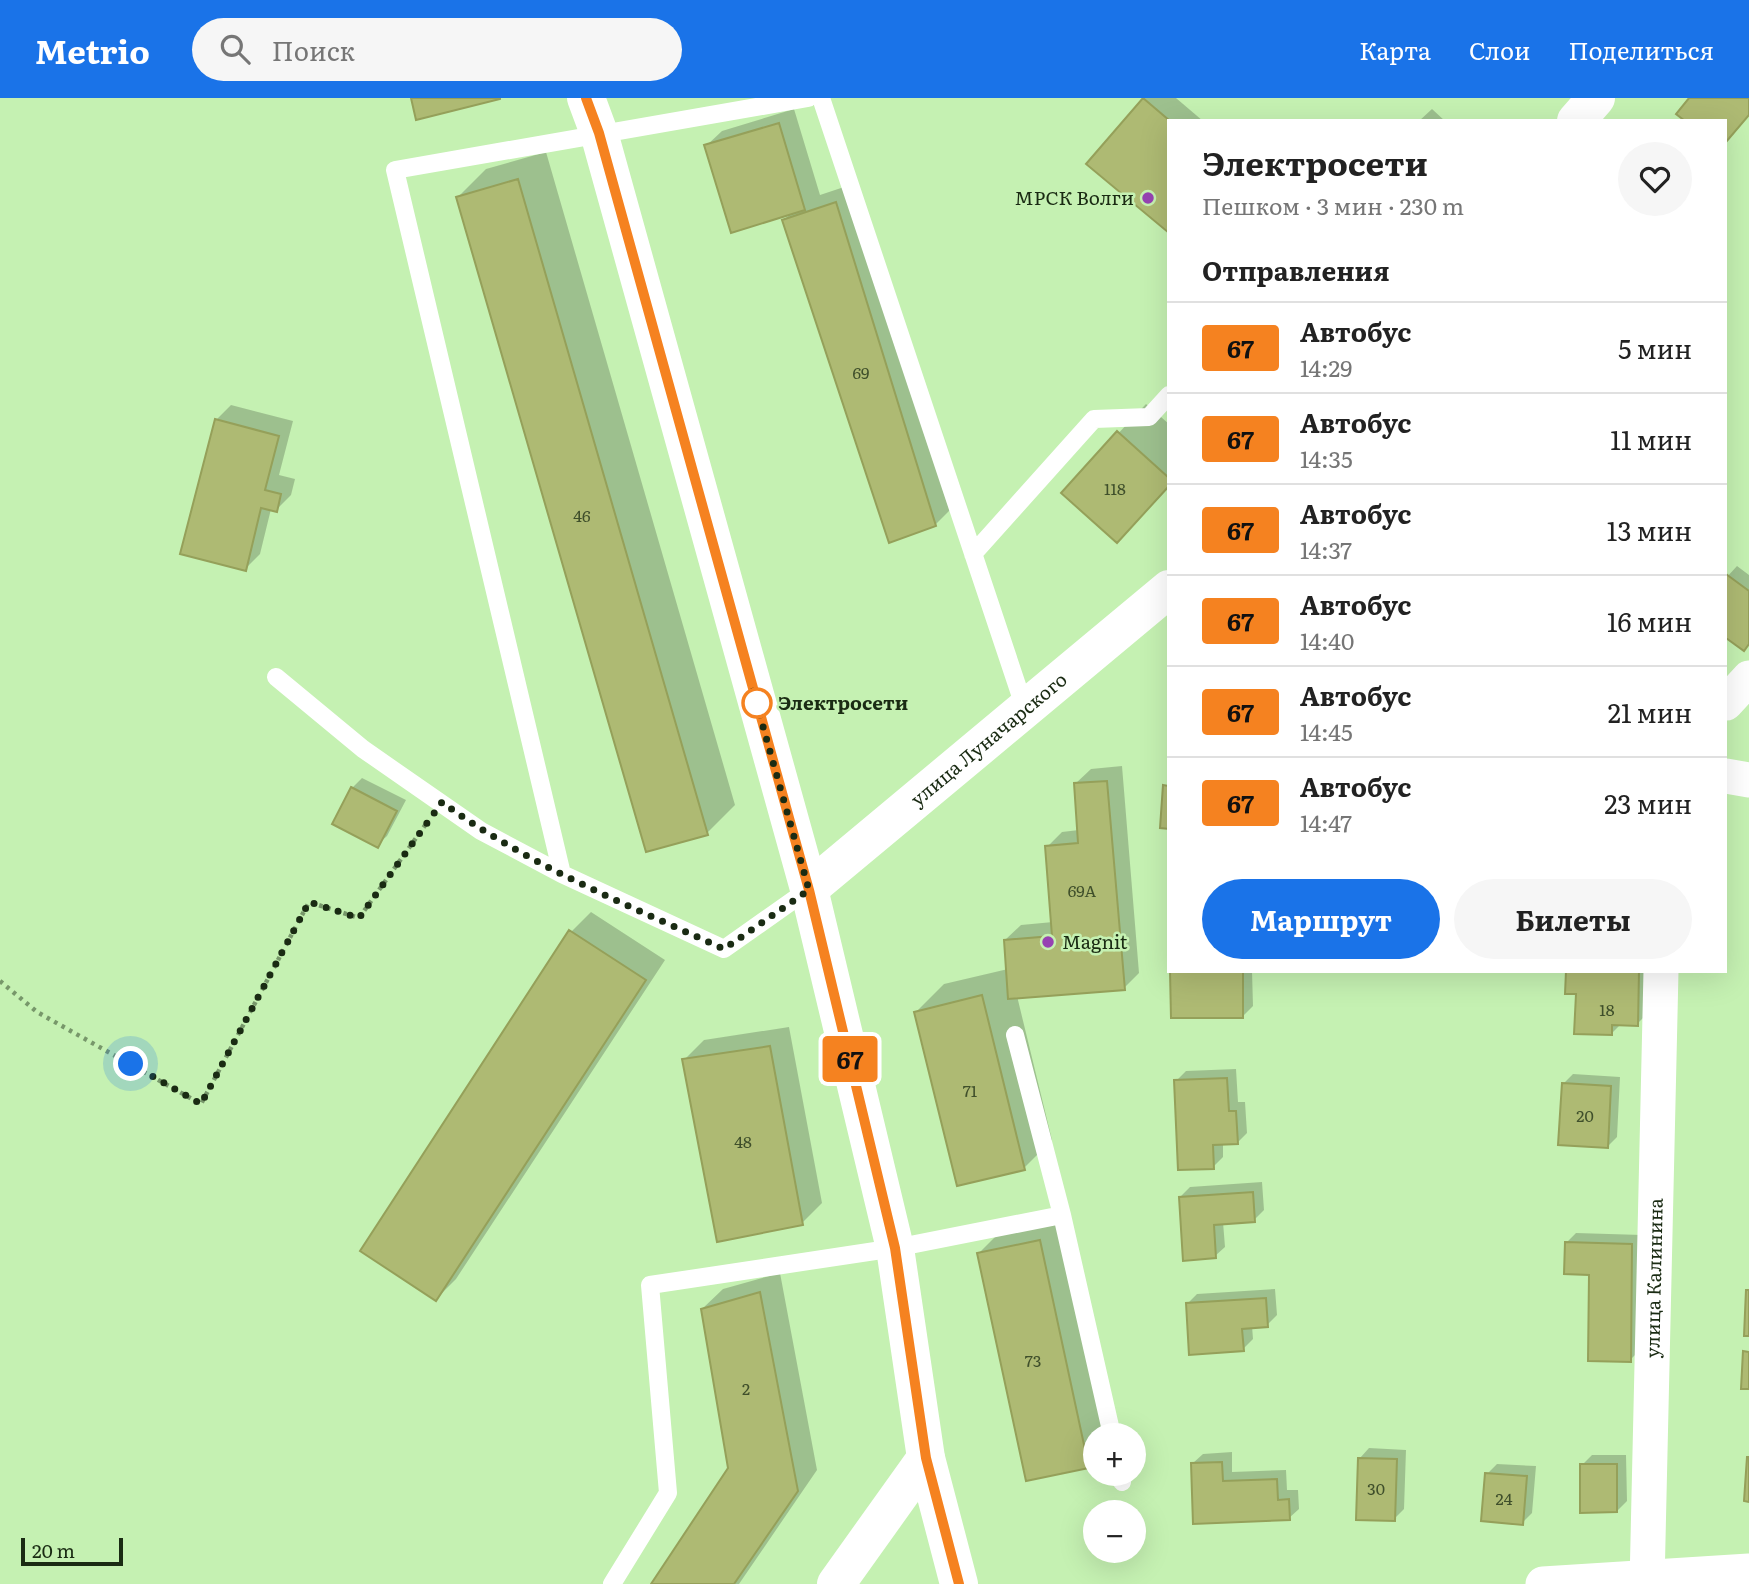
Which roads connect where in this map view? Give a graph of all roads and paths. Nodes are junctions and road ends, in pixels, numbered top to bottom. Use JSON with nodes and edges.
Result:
{"nodes":[{"id":1,"x":586,"y":98,"type":"edge"},
{"id":2,"x":808,"y":98,"type":"edge"},
{"id":3,"x":821,"y":98,"type":"edge"},
{"id":4,"x":1596,"y":98,"type":"edge"},
{"id":5,"x":1578,"y":119,"type":"edge"},
{"id":6,"x":599,"y":133,"type":"junction"},
{"id":7,"x":1167,"y":397,"type":"edge"},
{"id":8,"x":973,"y":554,"type":"junction"},
{"id":9,"x":1167,"y":591,"type":"edge"},
{"id":10,"x":276,"y":677,"type":"dead end"},
{"id":11,"x":1749,"y":678,"type":"edge"},
{"id":12,"x":1727,"y":702,"type":"edge"},
{"id":13,"x":1025,"y":709,"type":"junction"},
{"id":14,"x":1727,"y":776,"type":"edge"},
{"id":15,"x":1749,"y":780,"type":"edge"},
{"id":16,"x":442,"y":802,"type":"junction"},
{"id":17,"x":562,"y":874,"type":"junction"},
{"id":18,"x":809,"y":890,"type":"junction"},
{"id":19,"x":1661,"y":973,"type":"edge"},
{"id":20,"x":0,"y":981,"type":"edge"},
{"id":21,"x":1015,"y":1035,"type":"dead end"},
{"id":22,"x":1062,"y":1214,"type":"junction"},
{"id":23,"x":895,"y":1248,"type":"junction"},
{"id":24,"x":1109,"y":1423,"type":"edge"},
{"id":25,"x":926,"y":1458,"type":"junction"},
{"id":26,"x":1749,"y":1571,"type":"edge"},
{"id":27,"x":1647,"y":1580,"type":"edge"},
{"id":28,"x":612,"y":1584,"type":"edge"},
{"id":29,"x":836,"y":1584,"type":"edge"},
{"id":30,"x":959,"y":1584,"type":"edge"},
{"id":31,"x":1543,"y":1584,"type":"edge"}],
"edges":[{"from":1,"to":6,"type":"street"},
{"from":2,"to":6,"type":"lane"},
{"from":3,"to":8,"type":"lane"},
{"from":4,"to":5,"type":"street"},
{"from":6,"to":17,"type":"lane"},
{"from":6,"to":18,"type":"street"},
{"from":7,"to":8,"type":"lane"},
{"from":8,"to":13,"type":"lane"},
{"from":9,"to":13,"type":"street","name":"улица Луначарского"},
{"from":10,"to":16,"type":"lane"},
{"from":11,"to":12,"type":"street"},
{"from":13,"to":18,"type":"street","name":"улица Луначарского"},
{"from":14,"to":15,"type":"street"},
{"from":16,"to":17,"type":"lane"},
{"from":16,"to":20,"type":"path"},
{"from":17,"to":18,"type":"lane"},
{"from":18,"to":23,"type":"street"},
{"from":19,"to":27,"type":"street","name":"улица Калинина"},
{"from":21,"to":22,"type":"lane"},
{"from":22,"to":23,"type":"lane"},
{"from":22,"to":24,"type":"lane"},
{"from":23,"to":25,"type":"street"},
{"from":23,"to":28,"type":"lane"},
{"from":25,"to":29,"type":"street"},
{"from":25,"to":30,"type":"street"},
{"from":26,"to":27,"type":"street"},
{"from":27,"to":31,"type":"street"}]}
